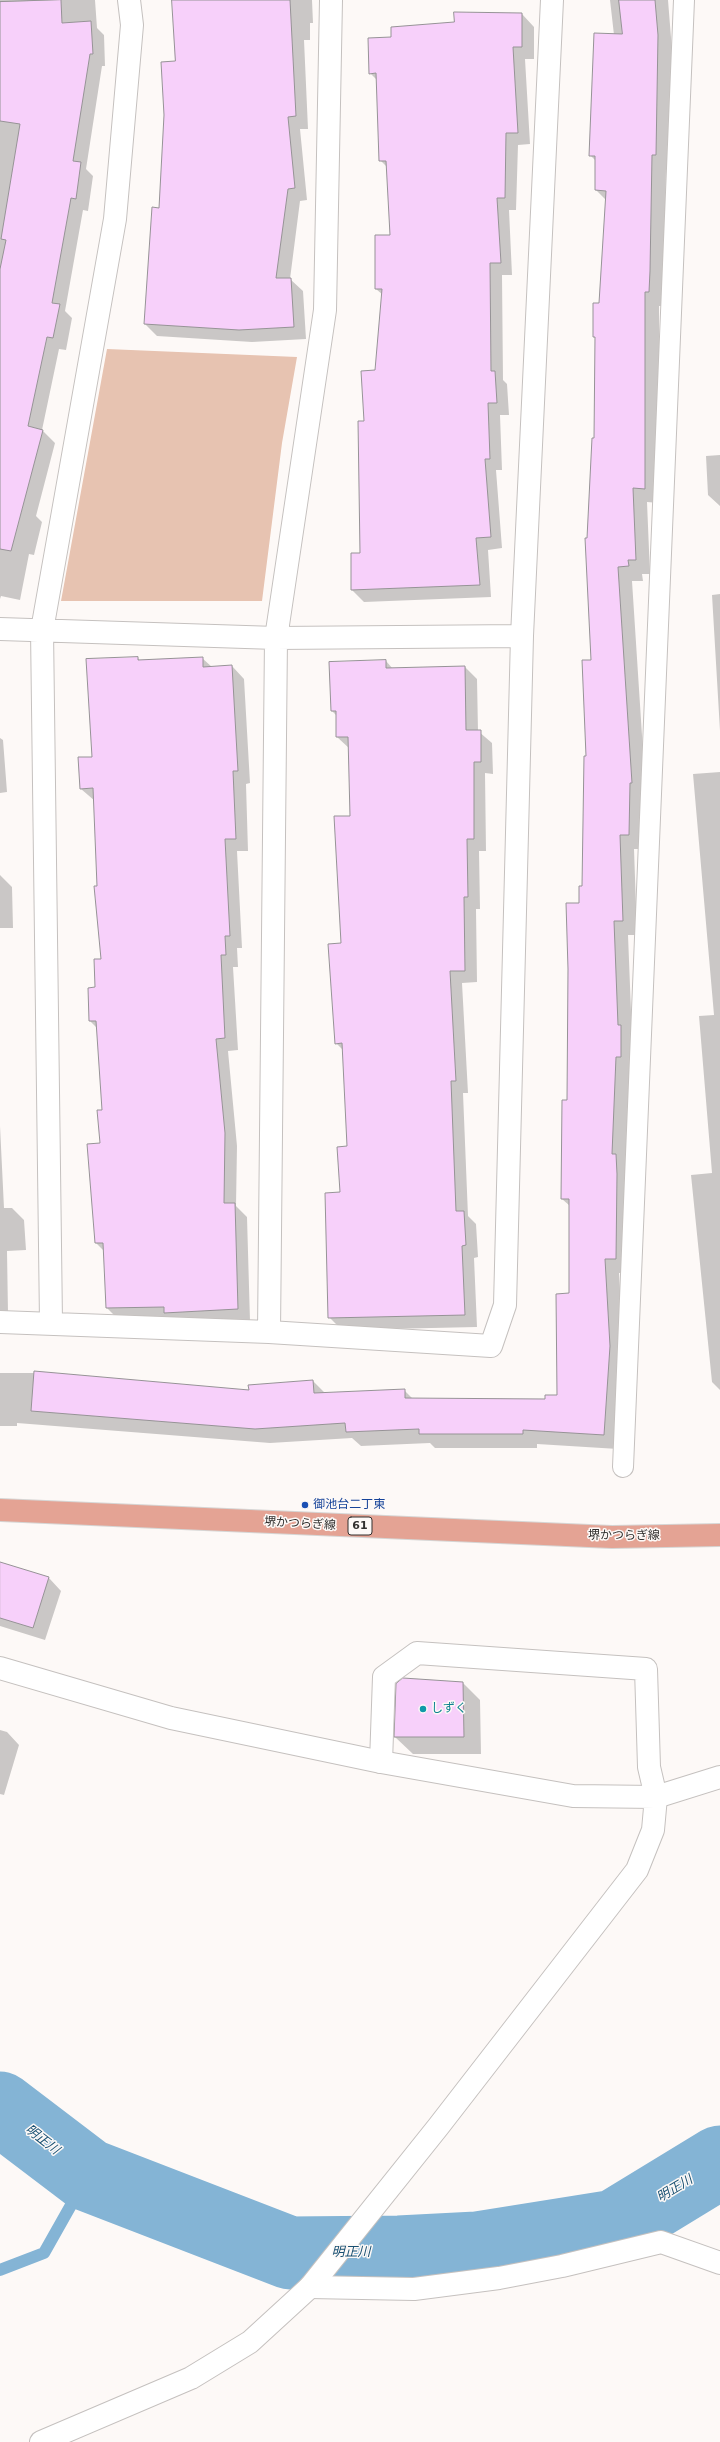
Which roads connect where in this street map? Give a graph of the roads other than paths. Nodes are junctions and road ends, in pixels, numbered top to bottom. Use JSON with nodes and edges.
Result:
{"nodes":[{"id":1,"x":129,"y":0,"type":"edge"},
{"id":2,"x":331,"y":0,"type":"edge"},
{"id":3,"x":552,"y":0,"type":"edge"},
{"id":4,"x":684,"y":0,"type":"edge"},
{"id":5,"x":0,"y":629,"type":"edge"},
{"id":6,"x":42,"y":630,"type":"junction"},
{"id":7,"x":522,"y":636,"type":"junction"},
{"id":8,"x":276,"y":638,"type":"junction"},
{"id":9,"x":0,"y":1322,"type":"edge"},
{"id":10,"x":50,"y":1322,"type":"junction"},
{"id":11,"x":269,"y":1332,"type":"junction"},
{"id":12,"x":623,"y":1468,"type":"dead end"},
{"id":13,"x":0,"y":1510,"type":"edge"},
{"id":14,"x":720,"y":1536,"type":"edge"},
{"id":15,"x":0,"y":1668,"type":"edge"},
{"id":16,"x":380,"y":1762,"type":"junction"},
{"id":17,"x":720,"y":1778,"type":"edge"},
{"id":18,"x":656,"y":1797,"type":"junction"},
{"id":19,"x":720,"y":2263,"type":"edge"},
{"id":20,"x":317,"y":2280,"type":"junction"},
{"id":21,"x":41,"y":2442,"type":"edge"}],
"edges":[{"from":1,"to":6,"type":"street"},
{"from":2,"to":8,"type":"street"},
{"from":3,"to":7,"type":"street"},
{"from":4,"to":12,"type":"lane"},
{"from":5,"to":6,"type":"street"},
{"from":6,"to":8,"type":"street"},
{"from":6,"to":10,"type":"street"},
{"from":7,"to":8,"type":"street"},
{"from":7,"to":11,"type":"street"},
{"from":8,"to":11,"type":"street"},
{"from":9,"to":10,"type":"street"},
{"from":10,"to":11,"type":"street"},
{"from":13,"to":14,"type":"main road","name":"堺かつらぎ線","number":"61"},
{"from":15,"to":16,"type":"street"},
{"from":16,"to":18,"type":"street"},
{"from":16,"to":18,"type":"street"},
{"from":17,"to":18,"type":"street"},
{"from":18,"to":20,"type":"street"},
{"from":19,"to":20,"type":"street"},
{"from":20,"to":21,"type":"street"}]}
